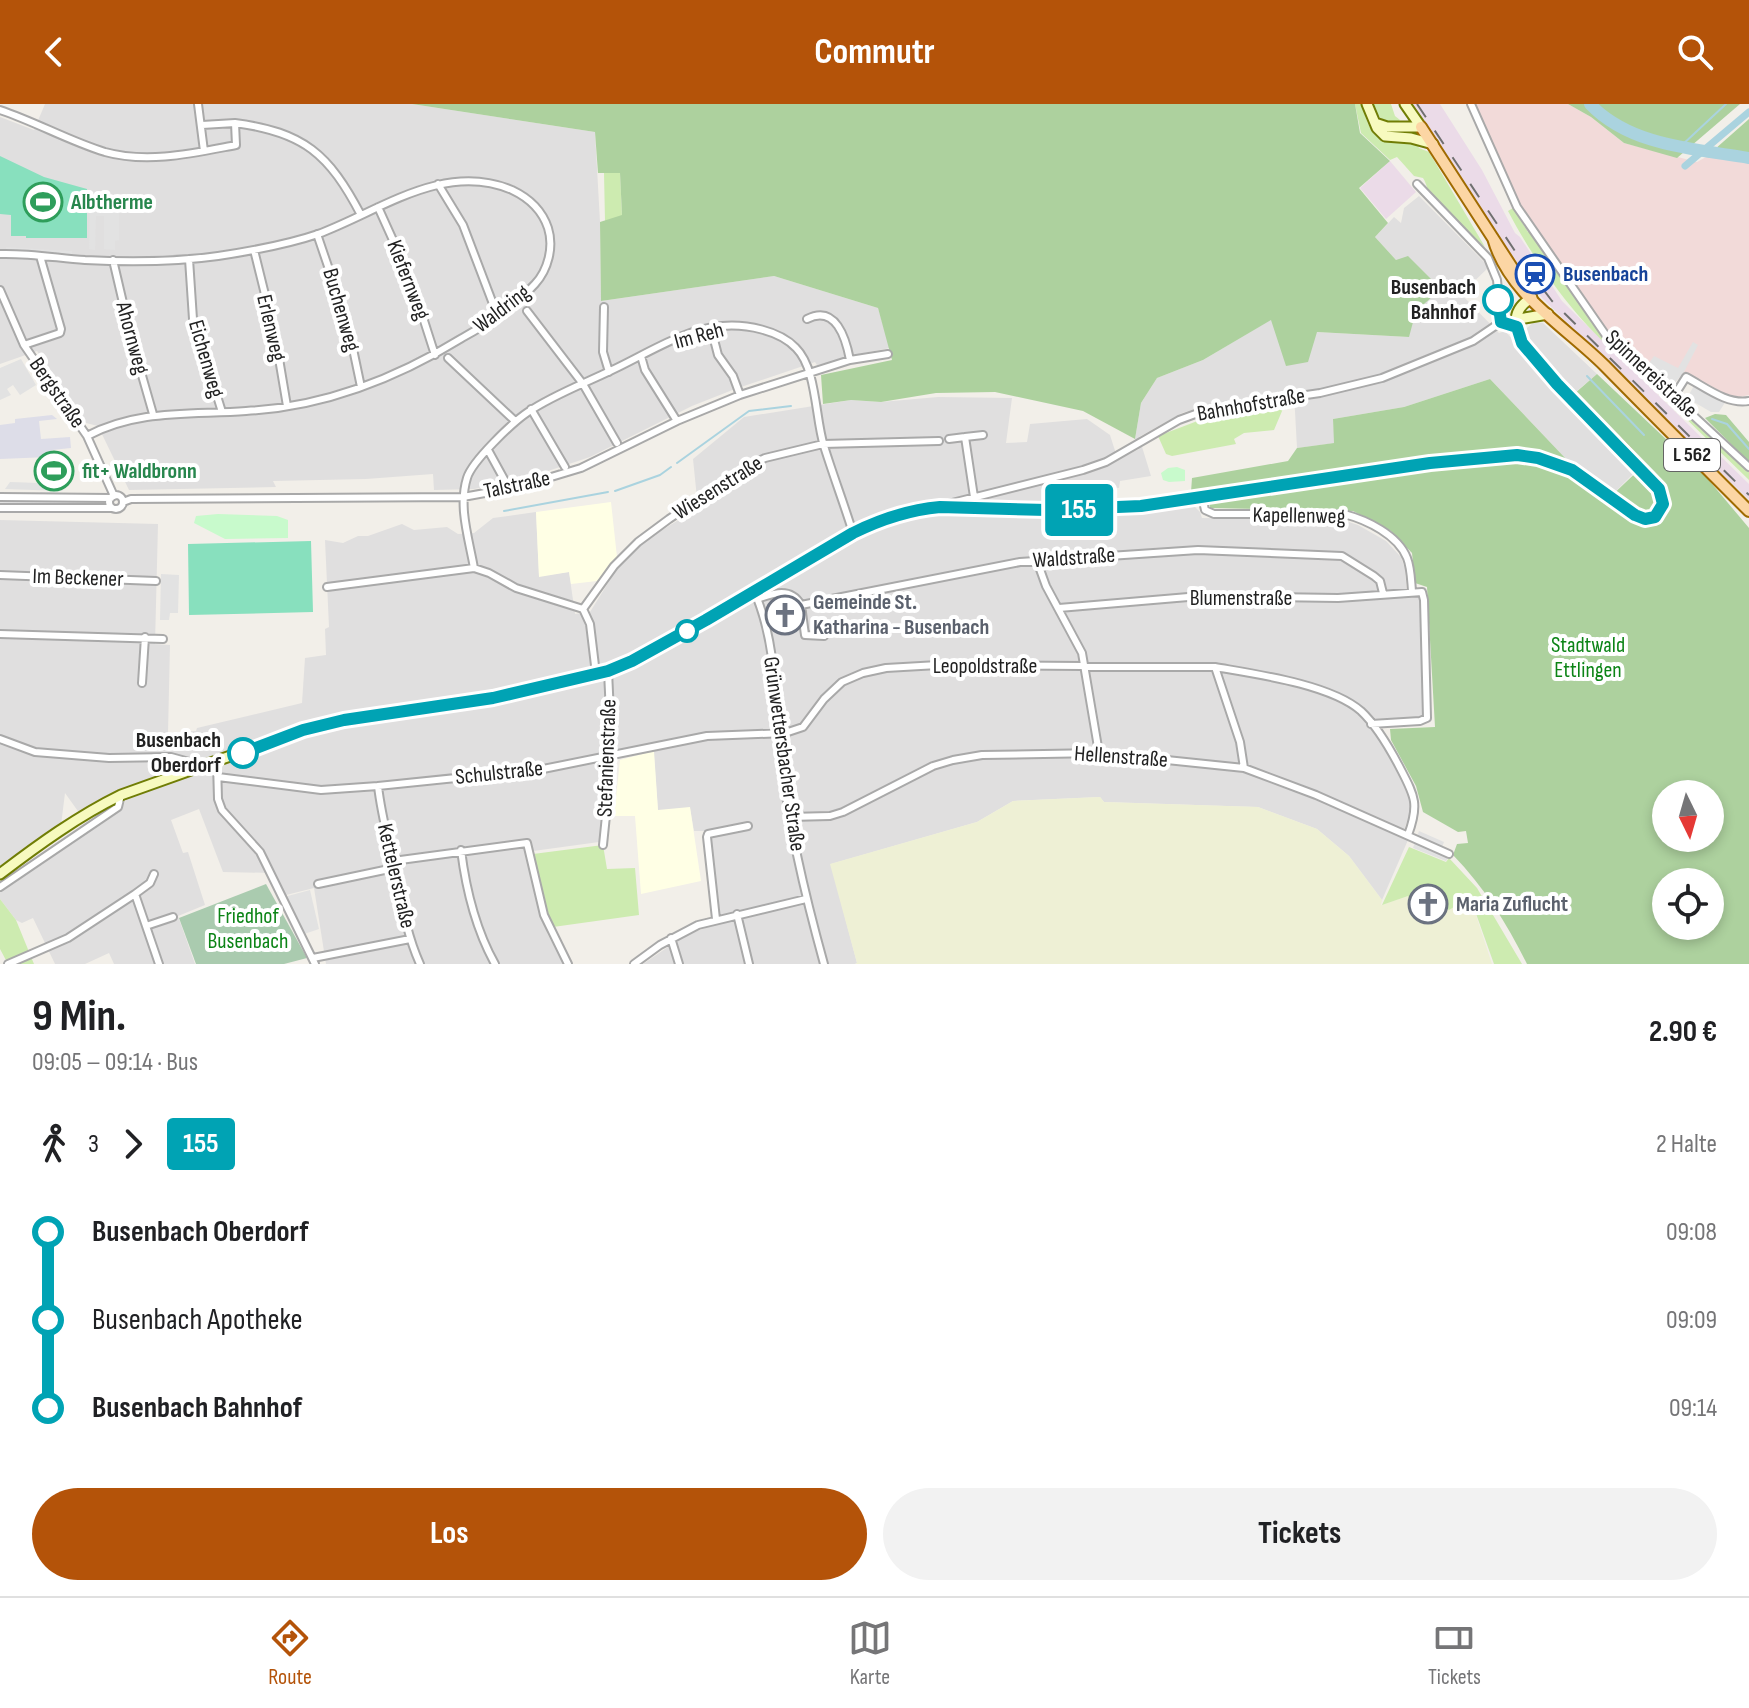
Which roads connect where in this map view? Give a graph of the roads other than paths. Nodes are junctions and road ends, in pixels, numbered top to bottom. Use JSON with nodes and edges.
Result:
{"nodes":[{"id":1,"x":198,"y":104,"type":"edge"},
{"id":2,"x":1367,"y":104,"type":"edge"},
{"id":3,"x":1404,"y":104,"type":"edge"},
{"id":4,"x":1471,"y":104,"type":"edge"},
{"id":5,"x":0,"y":110,"type":"edge"},
{"id":6,"x":235,"y":123,"type":"junction"},
{"id":7,"x":1375,"y":123,"type":"junction"},
{"id":8,"x":202,"y":125,"type":"junction"},
{"id":9,"x":1398,"y":127,"type":"junction"},
{"id":10,"x":1421,"y":127,"type":"junction"},
{"id":11,"x":1411,"y":138,"type":"junction"},
{"id":12,"x":1433,"y":144,"type":"junction"},
{"id":13,"x":204,"y":151,"type":"junction"},
{"id":14,"x":438,"y":184,"type":"junction"},
{"id":15,"x":1417,"y":184,"type":"dead end"},
{"id":16,"x":378,"y":207,"type":"junction"},
{"id":17,"x":361,"y":215,"type":"junction"},
{"id":18,"x":317,"y":234,"type":"junction"},
{"id":19,"x":254,"y":250,"type":"junction"},
{"id":20,"x":0,"y":254,"type":"edge"},
{"id":21,"x":40,"y":256,"type":"junction"},
{"id":22,"x":189,"y":259,"type":"junction"},
{"id":23,"x":113,"y":260,"type":"junction"},
{"id":24,"x":0,"y":290,"type":"edge"},
{"id":25,"x":1532,"y":298,"type":"junction"},
{"id":26,"x":604,"y":307,"type":"dead end"},
{"id":27,"x":527,"y":311,"type":"dead end"},
{"id":28,"x":1548,"y":314,"type":"junction"},
{"id":29,"x":498,"y":317,"type":"junction"},
{"id":30,"x":807,"y":319,"type":"dead end"},
{"id":31,"x":1501,"y":322,"type":"junction"},
{"id":32,"x":1518,"y":323,"type":"junction"},
{"id":33,"x":711,"y":328,"type":"junction"},
{"id":34,"x":24,"y":345,"type":"junction"},
{"id":35,"x":888,"y":354,"type":"dead end"},
{"id":36,"x":435,"y":355,"type":"junction"},
{"id":37,"x":641,"y":356,"type":"junction"},
{"id":38,"x":448,"y":358,"type":"dead end"},
{"id":39,"x":850,"y":360,"type":"junction"},
{"id":40,"x":609,"y":372,"type":"junction"},
{"id":41,"x":809,"y":372,"type":"junction"},
{"id":42,"x":583,"y":384,"type":"junction"},
{"id":43,"x":361,"y":387,"type":"junction"},
{"id":44,"x":740,"y":395,"type":"junction"},
{"id":45,"x":1674,"y":396,"type":"junction"},
{"id":46,"x":1749,"y":401,"type":"edge"},
{"id":47,"x":287,"y":406,"type":"junction"},
{"id":48,"x":531,"y":409,"type":"junction"},
{"id":49,"x":222,"y":412,"type":"junction"},
{"id":50,"x":153,"y":414,"type":"junction"},
{"id":51,"x":515,"y":421,"type":"junction"},
{"id":52,"x":677,"y":421,"type":"junction"},
{"id":53,"x":983,"y":435,"type":"dead end"},
{"id":54,"x":87,"y":436,"type":"junction"},
{"id":55,"x":965,"y":437,"type":"junction"},
{"id":56,"x":949,"y":439,"type":"dead end"},
{"id":57,"x":939,"y":441,"type":"dead end"},
{"id":58,"x":617,"y":443,"type":"dead end"},
{"id":59,"x":823,"y":444,"type":"junction"},
{"id":60,"x":488,"y":450,"type":"junction"},
{"id":61,"x":565,"y":467,"type":"dead end"},
{"id":62,"x":1749,"y":467,"type":"edge"},
{"id":63,"x":505,"y":481,"type":"dead end"},
{"id":64,"x":0,"y":497,"type":"edge"},
{"id":65,"x":112,"y":497,"type":"junction"},
{"id":66,"x":463,"y":497,"type":"junction"},
{"id":67,"x":974,"y":497,"type":"junction"},
{"id":68,"x":1202,"y":497,"type":"junction"},
{"id":69,"x":123,"y":502,"type":"junction"},
{"id":70,"x":940,"y":507,"type":"junction"},
{"id":71,"x":0,"y":508,"type":"edge"},
{"id":72,"x":112,"y":508,"type":"junction"},
{"id":73,"x":1749,"y":511,"type":"edge"},
{"id":74,"x":853,"y":533,"type":"junction"},
{"id":75,"x":1037,"y":561,"type":"junction"},
{"id":76,"x":474,"y":568,"type":"junction"},
{"id":77,"x":0,"y":575,"type":"edge"},
{"id":78,"x":156,"y":581,"type":"dead end"},
{"id":79,"x":327,"y":587,"type":"dead end"},
{"id":80,"x":1412,"y":591,"type":"junction"},
{"id":81,"x":1383,"y":593,"type":"junction"},
{"id":82,"x":755,"y":595,"type":"junction"},
{"id":83,"x":801,"y":605,"type":"junction"},
{"id":84,"x":1059,"y":608,"type":"junction"},
{"id":85,"x":583,"y":609,"type":"junction"},
{"id":86,"x":0,"y":634,"type":"edge"},
{"id":87,"x":824,"y":636,"type":"dead end"},
{"id":88,"x":145,"y":637,"type":"junction"},
{"id":89,"x":163,"y":639,"type":"dead end"},
{"id":90,"x":1084,"y":665,"type":"junction"},
{"id":91,"x":1215,"y":667,"type":"junction"},
{"id":92,"x":608,"y":671,"type":"junction"},
{"id":93,"x":596,"y":674,"type":"junction"},
{"id":94,"x":142,"y":683,"type":"dead end"},
{"id":95,"x":1371,"y":724,"type":"junction"},
{"id":96,"x":779,"y":733,"type":"junction"},
{"id":97,"x":0,"y":739,"type":"edge"},
{"id":98,"x":1099,"y":753,"type":"junction"},
{"id":99,"x":612,"y":757,"type":"junction"},
{"id":100,"x":217,"y":763,"type":"junction"},
{"id":101,"x":204,"y":766,"type":"junction"},
{"id":102,"x":1244,"y":768,"type":"junction"},
{"id":103,"x":218,"y":777,"type":"junction"},
{"id":104,"x":378,"y":786,"type":"junction"},
{"id":105,"x":121,"y":795,"type":"junction"},
{"id":106,"x":789,"y":817,"type":"junction"},
{"id":107,"x":748,"y":826,"type":"dead end"},
{"id":108,"x":1408,"y":835,"type":"junction"},
{"id":109,"x":603,"y":845,"type":"dead end"},
{"id":110,"x":461,"y":850,"type":"junction"},
{"id":111,"x":1449,"y":854,"type":"dead end"},
{"id":112,"x":394,"y":864,"type":"junction"},
{"id":113,"x":0,"y":874,"type":"edge"},
{"id":114,"x":154,"y":874,"type":"dead end"},
{"id":115,"x":318,"y":884,"type":"dead end"},
{"id":116,"x":0,"y":887,"type":"edge"},
{"id":117,"x":135,"y":894,"type":"junction"},
{"id":118,"x":806,"y":899,"type":"junction"},
{"id":119,"x":737,"y":914,"type":"junction"},
{"id":120,"x":173,"y":917,"type":"dead end"},
{"id":121,"x":716,"y":919,"type":"junction"},
{"id":122,"x":146,"y":926,"type":"junction"},
{"id":123,"x":671,"y":938,"type":"junction"},
{"id":124,"x":410,"y":939,"type":"junction"},
{"id":125,"x":314,"y":961,"type":"edge"},
{"id":126,"x":8,"y":964,"type":"edge"},
{"id":127,"x":159,"y":964,"type":"edge"},
{"id":128,"x":420,"y":964,"type":"edge"},
{"id":129,"x":495,"y":964,"type":"edge"},
{"id":130,"x":568,"y":964,"type":"edge"},
{"id":131,"x":634,"y":964,"type":"edge"},
{"id":132,"x":679,"y":964,"type":"edge"},
{"id":133,"x":749,"y":964,"type":"edge"},
{"id":134,"x":824,"y":964,"type":"edge"}],
"edges":[{"from":1,"to":8,"type":"street"},
{"from":2,"to":7,"type":"main road"},
{"from":3,"to":9,"type":"main road"},
{"from":3,"to":10,"type":"main road"},
{"from":4,"to":45,"type":"street","name":"Spinnereistraße"},
{"from":5,"to":13,"type":"street"},
{"from":6,"to":8,"type":"street"},
{"from":6,"to":13,"type":"street"},
{"from":6,"to":17,"type":"street"},
{"from":7,"to":9,"type":"main road"},
{"from":7,"to":11,"type":"main road"},
{"from":8,"to":13,"type":"street"},
{"from":9,"to":10,"type":"main road"},
{"from":10,"to":11,"type":"main road"},
{"from":10,"to":12,"type":"main road","number":"L 562"},
{"from":11,"to":12,"type":"main road"},
{"from":12,"to":25,"type":"main road","number":"L 562"},
{"from":14,"to":16,"type":"street","name":"Waldring"},
{"from":14,"to":29,"type":"street"},
{"from":14,"to":29,"type":"street","name":"Waldring"},
{"from":15,"to":31,"type":"street"},
{"from":16,"to":17,"type":"street","name":"Waldring"},
{"from":16,"to":36,"type":"street","name":"Kiefernweg"},
{"from":17,"to":18,"type":"street","name":"Waldring"},
{"from":18,"to":19,"type":"street","name":"Waldring"},
{"from":18,"to":43,"type":"street","name":"Buchenweg"},
{"from":19,"to":22,"type":"street","name":"Waldring"},
{"from":19,"to":47,"type":"street","name":"Erlenweg"},
{"from":20,"to":21,"type":"street","name":"Waldring"},
{"from":21,"to":23,"type":"street","name":"Waldring"},
{"from":21,"to":34,"type":"street"},
{"from":22,"to":23,"type":"street","name":"Waldring"},
{"from":22,"to":49,"type":"street","name":"Eichenweg"},
{"from":23,"to":50,"type":"street","name":"Ahornweg"},
{"from":24,"to":34,"type":"street","name":"Bergstraße"},
{"from":25,"to":28,"type":"main road","number":"L 562"},
{"from":25,"to":32,"type":"main road"},
{"from":26,"to":40,"type":"street"},
{"from":27,"to":42,"type":"street"},
{"from":28,"to":32,"type":"main road"},
{"from":28,"to":73,"type":"main road","number":"L 562"},
{"from":29,"to":36,"type":"street","name":"Waldring"},
{"from":30,"to":39,"type":"street"},
{"from":31,"to":32,"type":"street"},
{"from":31,"to":67,"type":"street","name":"Bahnhofstraße"},
{"from":32,"to":68,"type":"main road"},
{"from":33,"to":37,"type":"street","name":"Im Reh"},
{"from":33,"to":41,"type":"street","name":"Im Reh"},
{"from":33,"to":44,"type":"street"},
{"from":34,"to":54,"type":"street","name":"Bergstraße"},
{"from":35,"to":39,"type":"street","name":"Talstraße"},
{"from":36,"to":43,"type":"street","name":"Waldring"},
{"from":37,"to":40,"type":"street","name":"Im Reh"},
{"from":37,"to":52,"type":"street"},
{"from":38,"to":51,"type":"street"},
{"from":39,"to":41,"type":"street","name":"Talstraße"},
{"from":40,"to":42,"type":"street","name":"Im Reh"},
{"from":41,"to":44,"type":"street","name":"Talstraße"},
{"from":41,"to":59,"type":"street","name":"Im Reh"},
{"from":42,"to":48,"type":"street","name":"Im Reh"},
{"from":42,"to":58,"type":"street"},
{"from":43,"to":47,"type":"street","name":"Waldring"},
{"from":44,"to":52,"type":"street","name":"Talstraße"},
{"from":45,"to":46,"type":"street"},
{"from":45,"to":62,"type":"street","name":"Spinnereistraße"},
{"from":47,"to":49,"type":"street","name":"Waldring"},
{"from":48,"to":51,"type":"street","name":"Im Reh"},
{"from":48,"to":61,"type":"street"},
{"from":49,"to":50,"type":"street","name":"Waldring"},
{"from":50,"to":54,"type":"street","name":"Waldring"},
{"from":51,"to":60,"type":"street","name":"Im Reh"},
{"from":52,"to":66,"type":"street","name":"Talstraße"},
{"from":53,"to":55,"type":"street"},
{"from":54,"to":65,"type":"street","name":"Bergstraße"},
{"from":55,"to":56,"type":"street"},
{"from":55,"to":67,"type":"street"},
{"from":57,"to":59,"type":"street","name":"Wiesenstraße"},
{"from":59,"to":74,"type":"street","name":"Im Reh"},
{"from":59,"to":85,"type":"street","name":"Wiesenstraße"},
{"from":60,"to":63,"type":"street"},
{"from":60,"to":66,"type":"street","name":"Im Reh"},
{"from":64,"to":65,"type":"street"},
{"from":65,"to":69,"type":"street"},
{"from":65,"to":72,"type":"street"},
{"from":66,"to":69,"type":"street","name":"Talstraße"},
{"from":66,"to":76,"type":"street"},
{"from":67,"to":70,"type":"street","name":"Bahnhofstraße"},
{"from":68,"to":70,"type":"main road"},
{"from":68,"to":80,"type":"street","name":"Kapellenweg"},
{"from":69,"to":72,"type":"street","name":"Talstraße"},
{"from":70,"to":74,"type":"main road"},
{"from":71,"to":72,"type":"street","name":"Talstraße"},
{"from":74,"to":82,"type":"main road"},
{"from":75,"to":81,"type":"street","name":"Waldstraße"},
{"from":75,"to":83,"type":"street","name":"Waldstraße"},
{"from":75,"to":84,"type":"street"},
{"from":76,"to":79,"type":"street"},
{"from":76,"to":85,"type":"street"},
{"from":77,"to":78,"type":"street","name":"Im Beckener"},
{"from":80,"to":81,"type":"street","name":"Blumenstraße"},
{"from":80,"to":95,"type":"street","name":"Blumenstraße"},
{"from":81,"to":84,"type":"street","name":"Blumenstraße"},
{"from":82,"to":83,"type":"street","name":"Waldstraße"},
{"from":82,"to":92,"type":"main road"},
{"from":82,"to":96,"type":"street","name":"Grünwettersbacher Straße"},
{"from":83,"to":87,"type":"street"},
{"from":84,"to":90,"type":"street"},
{"from":85,"to":93,"type":"street"},
{"from":86,"to":88,"type":"street"},
{"from":88,"to":89,"type":"street"},
{"from":88,"to":94,"type":"street"},
{"from":90,"to":91,"type":"street","name":"Leopoldstraße"},
{"from":90,"to":96,"type":"street","name":"Leopoldstraße"},
{"from":90,"to":98,"type":"street"},
{"from":91,"to":95,"type":"street","name":"Leopoldstraße"},
{"from":91,"to":102,"type":"street"},
{"from":92,"to":93,"type":"main road"},
{"from":92,"to":99,"type":"street","name":"Stefanienstraße"},
{"from":93,"to":100,"type":"main road"},
{"from":95,"to":108,"type":"street","name":"Leopoldstraße"},
{"from":96,"to":99,"type":"street","name":"Schulstraße"},
{"from":96,"to":106,"type":"street","name":"Grünwettersbacher Straße"},
{"from":97,"to":101,"type":"street"},
{"from":98,"to":102,"type":"street","name":"Hellenstraße"},
{"from":98,"to":106,"type":"street","name":"Hellenstraße"},
{"from":99,"to":104,"type":"street","name":"Schulstraße"},
{"from":99,"to":109,"type":"street","name":"Stefanienstraße"},
{"from":100,"to":101,"type":"main road"},
{"from":100,"to":103,"type":"street"},
{"from":101,"to":105,"type":"main road"},
{"from":102,"to":108,"type":"street","name":"Hellenstraße"},
{"from":103,"to":104,"type":"street","name":"Schulstraße"},
{"from":103,"to":125,"type":"street"},
{"from":104,"to":112,"type":"street","name":"Kettelerstraße"},
{"from":105,"to":113,"type":"main road"},
{"from":105,"to":116,"type":"street"},
{"from":106,"to":118,"type":"street","name":"Grünwettersbacher Straße"},
{"from":107,"to":121,"type":"street"},
{"from":108,"to":111,"type":"street","name":"Hellenstraße"},
{"from":110,"to":112,"type":"street"},
{"from":110,"to":129,"type":"street"},
{"from":110,"to":130,"type":"street"},
{"from":112,"to":115,"type":"street"},
{"from":112,"to":124,"type":"street","name":"Kettelerstraße"},
{"from":114,"to":117,"type":"street"},
{"from":117,"to":122,"type":"street"},
{"from":117,"to":126,"type":"street"},
{"from":118,"to":119,"type":"street"},
{"from":118,"to":134,"type":"street","name":"Grünwettersbacher Straße"},
{"from":119,"to":121,"type":"street"},
{"from":119,"to":133,"type":"street"},
{"from":120,"to":122,"type":"street"},
{"from":121,"to":123,"type":"street"},
{"from":122,"to":127,"type":"street"},
{"from":123,"to":131,"type":"street"},
{"from":123,"to":132,"type":"street"},
{"from":124,"to":125,"type":"street"},
{"from":124,"to":128,"type":"street","name":"Kettelerstraße"}]}
